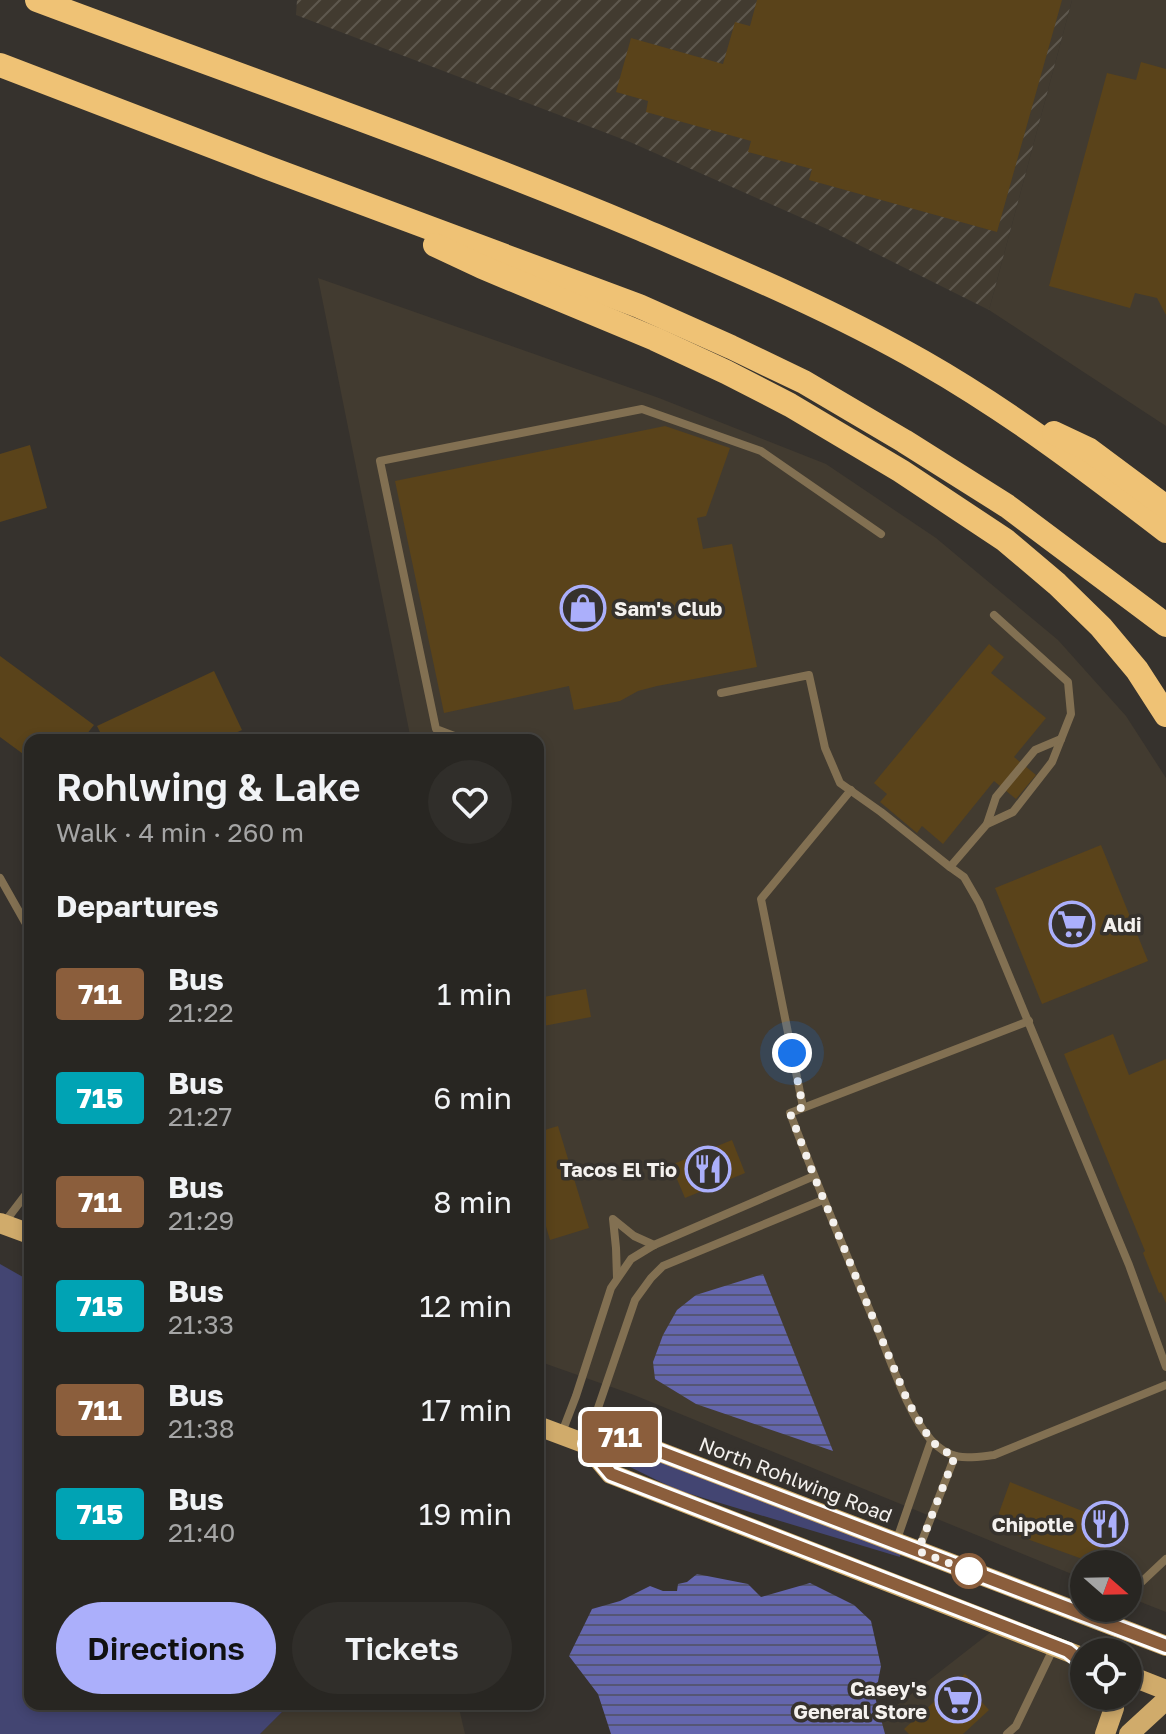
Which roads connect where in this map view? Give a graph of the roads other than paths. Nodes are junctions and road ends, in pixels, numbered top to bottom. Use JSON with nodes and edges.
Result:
{"nodes":[{"id":1,"x":37,"y":0,"type":"edge"},
{"id":2,"x":0,"y":65,"type":"edge"},
{"id":3,"x":266,"y":167,"type":"junction"},
{"id":4,"x":963,"y":386,"type":"junction"},
{"id":5,"x":1166,"y":507,"type":"edge"},
{"id":6,"x":1166,"y":531,"type":"edge"},
{"id":7,"x":881,"y":534,"type":"dead end"},
{"id":8,"x":994,"y":615,"type":"dead end"},
{"id":9,"x":1166,"y":625,"type":"edge"},
{"id":10,"x":721,"y":693,"type":"dead end"},
{"id":11,"x":1166,"y":715,"type":"edge"},
{"id":12,"x":449,"y":734,"type":"edge"},
{"id":13,"x":1061,"y":739,"type":"junction"},
{"id":14,"x":851,"y":790,"type":"junction"},
{"id":15,"x":987,"y":824,"type":"junction"},
{"id":16,"x":950,"y":867,"type":"junction"},
{"id":17,"x":0,"y":878,"type":"edge"},
{"id":18,"x":24,"y":920,"type":"edge"},
{"id":19,"x":1029,"y":1021,"type":"junction"},
{"id":20,"x":803,"y":1107,"type":"junction"},
{"id":21,"x":814,"y":1176,"type":"junction"},
{"id":22,"x":24,"y":1196,"type":"edge"},
{"id":23,"x":823,"y":1200,"type":"junction"},
{"id":24,"x":2,"y":1224,"type":"edge"},
{"id":25,"x":24,"y":1232,"type":"edge"},
{"id":26,"x":654,"y":1245,"type":"junction"},
{"id":27,"x":617,"y":1277,"type":"junction"},
{"id":28,"x":1166,"y":1367,"type":"edge"},
{"id":29,"x":1166,"y":1385,"type":"edge"},
{"id":30,"x":544,"y":1428,"type":"edge"},
{"id":31,"x":561,"y":1435,"type":"junction"},
{"id":32,"x":931,"y":1441,"type":"junction"},
{"id":33,"x":586,"y":1444,"type":"junction"},
{"id":34,"x":955,"y":1456,"type":"junction"},
{"id":35,"x":895,"y":1543,"type":"junction"},
{"id":36,"x":918,"y":1551,"type":"junction"},
{"id":37,"x":1166,"y":1559,"type":"edge"},
{"id":38,"x":1142,"y":1582,"type":"edge"},
{"id":39,"x":1070,"y":1601,"type":"edge"},
{"id":40,"x":1126,"y":1622,"type":"edge"},
{"id":41,"x":1166,"y":1646,"type":"edge"},
{"id":42,"x":1070,"y":1654,"type":"edge"},
{"id":43,"x":1070,"y":1659,"type":"edge"},
{"id":44,"x":1142,"y":1681,"type":"edge"},
{"id":45,"x":1166,"y":1690,"type":"edge"},
{"id":46,"x":1166,"y":1700,"type":"edge"},
{"id":47,"x":1113,"y":1710,"type":"edge"},
{"id":48,"x":1007,"y":1734,"type":"edge"},
{"id":49,"x":1105,"y":1734,"type":"edge"},
{"id":50,"x":1129,"y":1734,"type":"edge"}],
"edges":[{"from":1,"to":4,"type":"highway"},
{"from":2,"to":3,"type":"highway"},
{"from":3,"to":9,"type":"highway"},
{"from":3,"to":11,"type":"highway"},
{"from":4,"to":5,"type":"highway"},
{"from":4,"to":6,"type":"highway"},
{"from":7,"to":12,"type":"lane"},
{"from":8,"to":13,"type":"lane"},
{"from":10,"to":14,"type":"lane"},
{"from":13,"to":15,"type":"lane"},
{"from":13,"to":15,"type":"lane"},
{"from":14,"to":16,"type":"lane"},
{"from":14,"to":20,"type":"lane"},
{"from":15,"to":16,"type":"lane"},
{"from":16,"to":19,"type":"lane"},
{"from":17,"to":18,"type":"lane"},
{"from":19,"to":20,"type":"lane"},
{"from":19,"to":28,"type":"lane"},
{"from":20,"to":21,"type":"lane"},
{"from":21,"to":23,"type":"lane"},
{"from":21,"to":26,"type":"lane"},
{"from":22,"to":24,"type":"lane"},
{"from":23,"to":32,"type":"lane"},
{"from":23,"to":33,"type":"lane"},
{"from":24,"to":25,"type":"main road"},
{"from":26,"to":27,"type":"lane"},
{"from":26,"to":27,"type":"lane"},
{"from":27,"to":31,"type":"lane"},
{"from":29,"to":34,"type":"lane"},
{"from":30,"to":31,"type":"main road","name":"North Rohlwing Road"},
{"from":31,"to":33,"type":"main road","name":"North Rohlwing Road"},
{"from":32,"to":34,"type":"lane"},
{"from":32,"to":35,"type":"lane"},
{"from":33,"to":35,"type":"main road","name":"North Rohlwing Road"},
{"from":33,"to":42,"type":"main road","name":"North Rohlwing Road"},
{"from":34,"to":36,"type":"lane"},
{"from":35,"to":36,"type":"main road","name":"North Rohlwing Road"},
{"from":36,"to":39,"type":"main road","name":"North Rohlwing Road"},
{"from":37,"to":38,"type":"lane"},
{"from":40,"to":41,"type":"main road","name":"North Rohlwing Road"},
{"from":43,"to":48,"type":"lane"},
{"from":44,"to":45,"type":"main road"},
{"from":46,"to":50,"type":"main road"},
{"from":47,"to":49,"type":"main road"}]}
